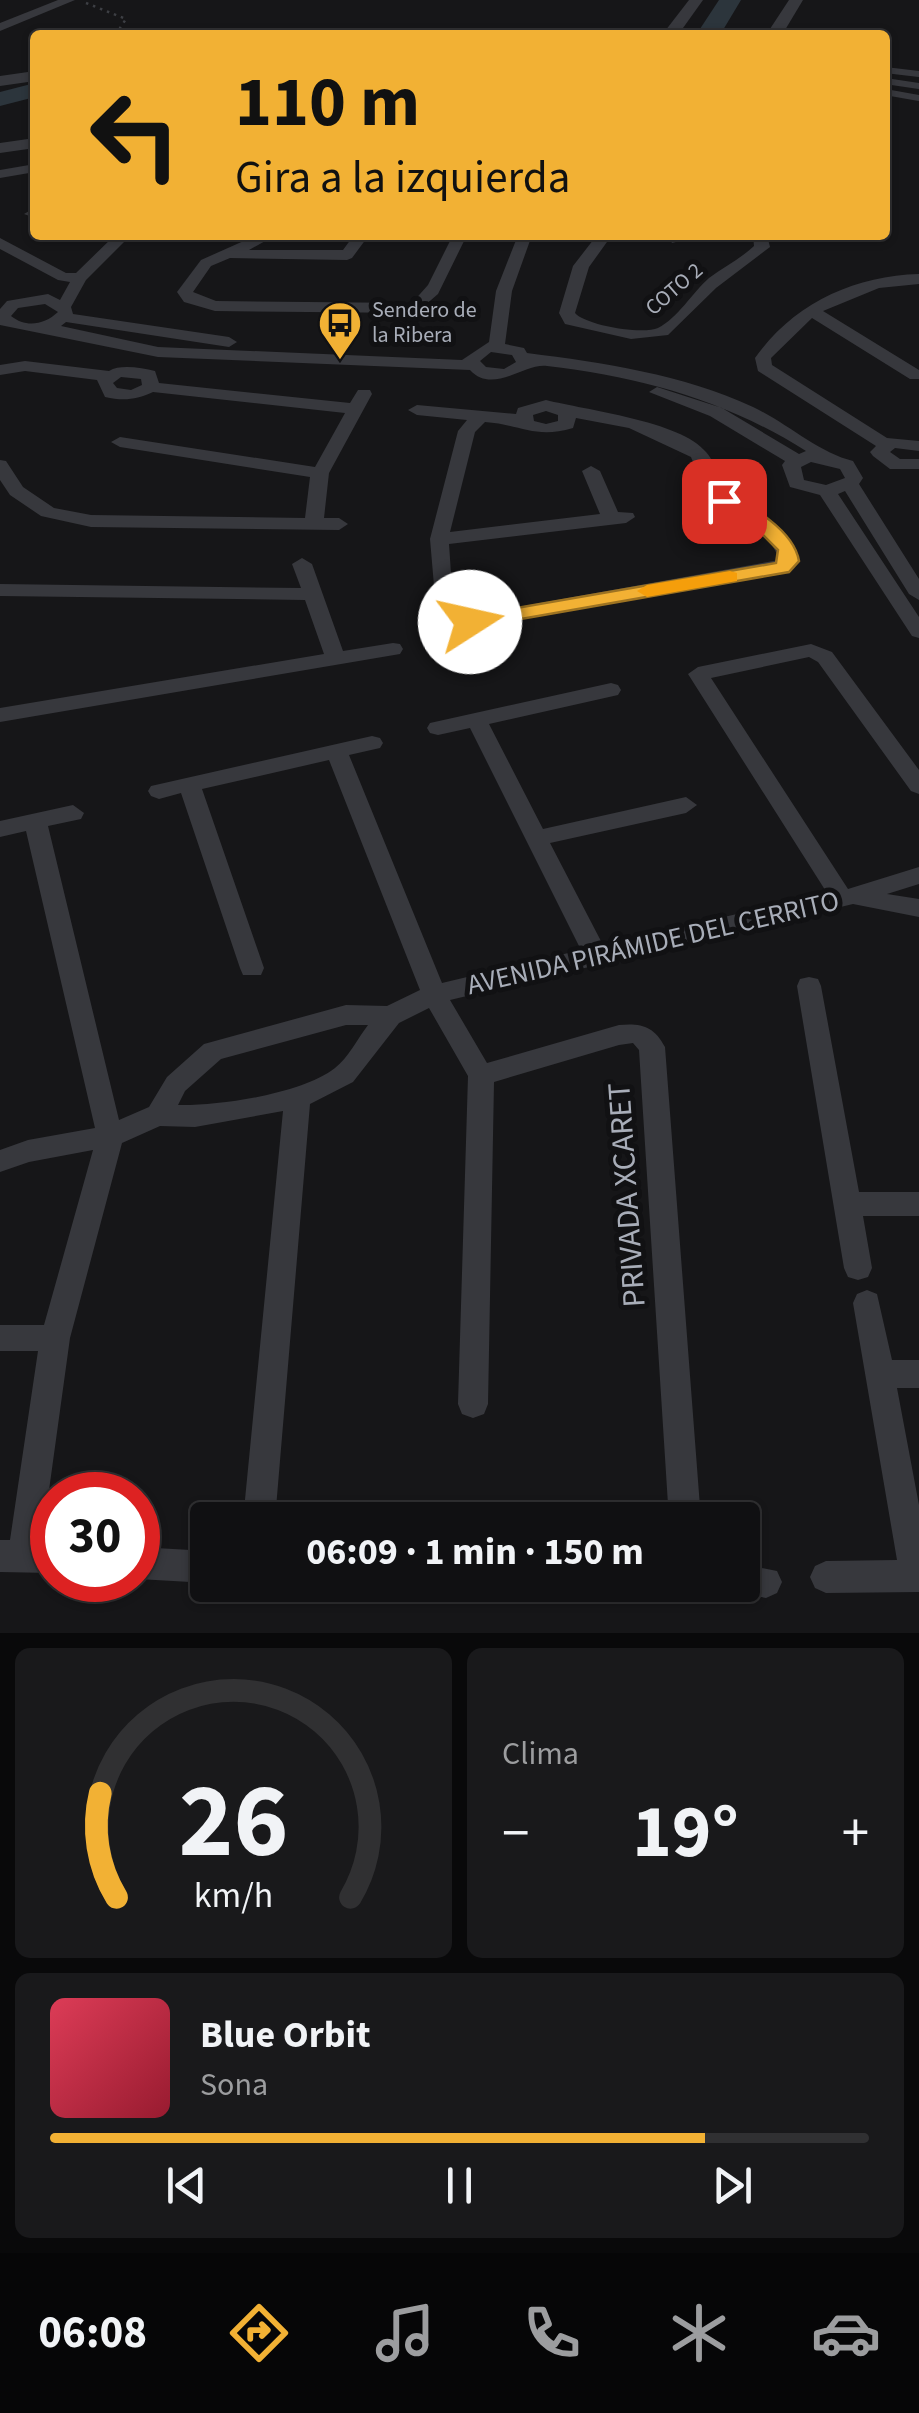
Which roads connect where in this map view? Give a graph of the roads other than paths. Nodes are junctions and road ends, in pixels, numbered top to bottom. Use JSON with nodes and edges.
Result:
{"nodes":[{"id":1,"x":69,"y":0,"type":"edge"},
{"id":2,"x":696,"y":0,"type":"edge"},
{"id":3,"x":796,"y":0,"type":"edge"},
{"id":4,"x":0,"y":27,"type":"edge"},
{"id":5,"x":674,"y":30,"type":"edge"},
{"id":6,"x":777,"y":30,"type":"edge"},
{"id":7,"x":890,"y":71,"type":"edge"},
{"id":8,"x":919,"y":74,"type":"edge"},
{"id":9,"x":30,"y":77,"type":"edge"},
{"id":10,"x":0,"y":82,"type":"edge"},
{"id":11,"x":890,"y":82,"type":"edge"},
{"id":12,"x":919,"y":86,"type":"edge"},
{"id":13,"x":890,"y":93,"type":"edge"},
{"id":14,"x":919,"y":98,"type":"edge"},
{"id":15,"x":30,"y":144,"type":"edge"},
{"id":16,"x":0,"y":148,"type":"edge"},
{"id":17,"x":30,"y":169,"type":"edge"},
{"id":18,"x":0,"y":174,"type":"edge"},
{"id":19,"x":118,"y":240,"type":"edge"},
{"id":20,"x":257,"y":240,"type":"edge"},
{"id":21,"x":358,"y":240,"type":"edge"},
{"id":22,"x":457,"y":240,"type":"edge"},
{"id":23,"x":524,"y":240,"type":"edge"},
{"id":24,"x":601,"y":240,"type":"edge"},
{"id":25,"x":761,"y":240,"type":"edge"},
{"id":26,"x":0,"y":242,"type":"edge"},
{"id":27,"x":224,"y":254,"type":"junction"},
{"id":28,"x":71,"y":278,"type":"junction"},
{"id":29,"x":919,"y":279,"type":"edge"},
{"id":30,"x":0,"y":292,"type":"edge"},
{"id":31,"x":23,"y":300,"type":"junction"},
{"id":32,"x":59,"y":307,"type":"junction"},
{"id":33,"x":3,"y":308,"type":"edge"},
{"id":34,"x":813,"y":312,"type":"junction"},
{"id":35,"x":14,"y":326,"type":"junction"},
{"id":36,"x":46,"y":327,"type":"junction"},
{"id":37,"x":0,"y":338,"type":"edge"},
{"id":38,"x":128,"y":347,"type":"junction"},
{"id":39,"x":496,"y":347,"type":"junction"},
{"id":40,"x":158,"y":352,"type":"junction"},
{"id":41,"x":472,"y":360,"type":"junction"},
{"id":42,"x":0,"y":370,"type":"edge"},
{"id":43,"x":114,"y":374,"type":"junction"},
{"id":44,"x":562,"y":374,"type":"junction"},
{"id":45,"x":916,"y":375,"type":"dead end"},
{"id":46,"x":150,"y":381,"type":"junction"},
{"id":47,"x":529,"y":385,"type":"junction"},
{"id":48,"x":562,"y":409,"type":"junction"},
{"id":49,"x":417,"y":410,"type":"dead end"},
{"id":50,"x":481,"y":415,"type":"junction"},
{"id":51,"x":120,"y":442,"type":"dead end"},
{"id":52,"x":919,"y":446,"type":"edge"},
{"id":53,"x":882,"y":448,"type":"junction"},
{"id":54,"x":825,"y":456,"type":"junction"},
{"id":55,"x":796,"y":460,"type":"junction"},
{"id":56,"x":0,"y":464,"type":"edge"},
{"id":57,"x":907,"y":465,"type":"edge"},
{"id":58,"x":591,"y":471,"type":"dead end"},
{"id":59,"x":320,"y":474,"type":"junction"},
{"id":60,"x":850,"y":476,"type":"junction"},
{"id":61,"x":919,"y":482,"type":"edge"},
{"id":62,"x":826,"y":491,"type":"junction"},
{"id":63,"x":314,"y":523,"type":"junction"},
{"id":64,"x":339,"y":524,"type":"dead end"},
{"id":65,"x":440,"y":539,"type":"junction"},
{"id":66,"x":302,"y":564,"type":"dead end"},
{"id":67,"x":0,"y":590,"type":"edge"},
{"id":68,"x":312,"y":594,"type":"junction"},
{"id":69,"x":919,"y":594,"type":"edge"},
{"id":70,"x":919,"y":632,"type":"edge"},
{"id":71,"x":393,"y":649,"type":"dead end"},
{"id":72,"x":336,"y":660,"type":"junction"},
{"id":73,"x":612,"y":690,"type":"dead end"},
{"id":74,"x":0,"y":715,"type":"edge"},
{"id":75,"x":477,"y":722,"type":"junction"},
{"id":76,"x":438,"y":728,"type":"dead end"},
{"id":77,"x":372,"y":743,"type":"dead end"},
{"id":78,"x":337,"y":752,"type":"junction"},
{"id":79,"x":190,"y":786,"type":"junction"},
{"id":80,"x":919,"y":786,"type":"edge"},
{"id":81,"x":159,"y":791,"type":"dead end"},
{"id":82,"x":686,"y":805,"type":"dead end"},
{"id":83,"x":73,"y":812,"type":"dead end"},
{"id":84,"x":35,"y":820,"type":"junction"},
{"id":85,"x":0,"y":828,"type":"edge"},
{"id":86,"x":536,"y":838,"type":"junction"},
{"id":87,"x":919,"y":875,"type":"edge"},
{"id":88,"x":848,"y":897,"type":"junction"},
{"id":89,"x":919,"y":908,"type":"edge"},
{"id":90,"x":595,"y":954,"type":"junction"},
{"id":91,"x":252,"y":968,"type":"dead end"},
{"id":92,"x":809,"y":986,"type":"dead end"},
{"id":93,"x":434,"y":994,"type":"junction"},
{"id":94,"x":390,"y":1016,"type":"junction"},
{"id":95,"x":480,"y":1076,"type":"junction"},
{"id":96,"x":297,"y":1098,"type":"junction"},
{"id":97,"x":158,"y":1115,"type":"junction"},
{"id":98,"x":110,"y":1136,"type":"junction"},
{"id":99,"x":0,"y":1162,"type":"edge"},
{"id":100,"x":849,"y":1204,"type":"junction"},
{"id":101,"x":919,"y":1204,"type":"edge"},
{"id":102,"x":858,"y":1268,"type":"dead end"},
{"id":103,"x":867,"y":1303,"type":"dead end"},
{"id":104,"x":0,"y":1338,"type":"edge"},
{"id":105,"x":56,"y":1338,"type":"junction"},
{"id":106,"x":881,"y":1374,"type":"junction"},
{"id":107,"x":919,"y":1374,"type":"edge"},
{"id":108,"x":473,"y":1404,"type":"dead end"},
{"id":109,"x":262,"y":1502,"type":"edge"},
{"id":110,"x":684,"y":1502,"type":"edge"},
{"id":111,"x":26,"y":1556,"type":"edge"},
{"id":112,"x":160,"y":1564,"type":"edge"},
{"id":113,"x":190,"y":1566,"type":"edge"},
{"id":114,"x":918,"y":1576,"type":"edge"},
{"id":115,"x":826,"y":1577,"type":"dead end"}],
"edges":[{"from":1,"to":4,"type":"street"},
{"from":2,"to":5,"type":"street"},
{"from":3,"to":6,"type":"street"},
{"from":7,"to":8,"type":"lane"},
{"from":9,"to":10,"type":"street"},
{"from":11,"to":12,"type":"lane"},
{"from":13,"to":14,"type":"lane"},
{"from":15,"to":16,"type":"street"},
{"from":17,"to":18,"type":"street"},
{"from":19,"to":28,"type":"street"},
{"from":20,"to":27,"type":"street"},
{"from":21,"to":27,"type":"street"},
{"from":22,"to":27,"type":"street"},
{"from":23,"to":39,"type":"street"},
{"from":24,"to":25,"type":"street","name":"COTO 2"},
{"from":26,"to":28,"type":"street"},
{"from":28,"to":32,"type":"street"},
{"from":29,"to":34,"type":"street"},
{"from":30,"to":31,"type":"street"},
{"from":31,"to":32,"type":"street"},
{"from":31,"to":33,"type":"street"},
{"from":32,"to":36,"type":"street"},
{"from":32,"to":41,"type":"street"},
{"from":33,"to":35,"type":"street"},
{"from":34,"to":45,"type":"street"},
{"from":34,"to":53,"type":"street"},
{"from":35,"to":36,"type":"street"},
{"from":35,"to":37,"type":"street"},
{"from":36,"to":38,"type":"street"},
{"from":38,"to":40,"type":"street"},
{"from":38,"to":43,"type":"street"},
{"from":39,"to":41,"type":"street"},
{"from":39,"to":47,"type":"street"},
{"from":40,"to":41,"type":"street"},
{"from":40,"to":46,"type":"street"},
{"from":41,"to":47,"type":"street"},
{"from":42,"to":43,"type":"street"},
{"from":43,"to":46,"type":"street"},
{"from":44,"to":47,"type":"street"},
{"from":44,"to":48,"type":"street"},
{"from":44,"to":55,"type":"street"},
{"from":46,"to":59,"type":"street"},
{"from":47,"to":48,"type":"street"},
{"from":47,"to":50,"type":"street"},
{"from":47,"to":54,"type":"street"},
{"from":48,"to":65,"type":"street"},
{"from":49,"to":50,"type":"street"},
{"from":50,"to":65,"type":"street"},
{"from":51,"to":59,"type":"street"},
{"from":52,"to":53,"type":"street"},
{"from":53,"to":57,"type":"street"},
{"from":53,"to":60,"type":"street"},
{"from":54,"to":55,"type":"street"},
{"from":54,"to":60,"type":"street"},
{"from":55,"to":62,"type":"street"},
{"from":56,"to":63,"type":"street"},
{"from":57,"to":60,"type":"street"},
{"from":57,"to":61,"type":"street"},
{"from":58,"to":65,"type":"street"},
{"from":59,"to":63,"type":"street"},
{"from":60,"to":62,"type":"street"},
{"from":60,"to":69,"type":"street"},
{"from":62,"to":70,"type":"street"},
{"from":63,"to":64,"type":"street"},
{"from":66,"to":68,"type":"street"},
{"from":67,"to":68,"type":"street"},
{"from":68,"to":72,"type":"street"},
{"from":71,"to":72,"type":"street"},
{"from":72,"to":74,"type":"street"},
{"from":73,"to":75,"type":"street"},
{"from":75,"to":76,"type":"street"},
{"from":75,"to":86,"type":"street"},
{"from":77,"to":78,"type":"street"},
{"from":78,"to":79,"type":"street"},
{"from":78,"to":93,"type":"street"},
{"from":79,"to":81,"type":"street"},
{"from":79,"to":91,"type":"street"},
{"from":80,"to":88,"type":"street"},
{"from":82,"to":86,"type":"street"},
{"from":83,"to":84,"type":"street"},
{"from":84,"to":85,"type":"street"},
{"from":84,"to":98,"type":"street"},
{"from":86,"to":90,"type":"street"},
{"from":87,"to":88,"type":"street","name":"AVENIDA PIRÁMIDE DEL CERRITO"},
{"from":88,"to":89,"type":"street"},
{"from":88,"to":90,"type":"street","name":"AVENIDA PIRÁMIDE DEL CERRITO"},
{"from":90,"to":93,"type":"street","name":"AVENIDA PIRÁMIDE DEL CERRITO"},
{"from":92,"to":100,"type":"street"},
{"from":93,"to":94,"type":"street","name":"AVENIDA PIRÁMIDE DEL CERRITO"},
{"from":93,"to":95,"type":"street"},
{"from":94,"to":96,"type":"street","name":"AVENIDA PIRÁMIDE DEL CERRITO"},
{"from":94,"to":97,"type":"street","name":"AVENIDA PIRÁMIDE DEL CERRITO"},
{"from":95,"to":108,"type":"street"},
{"from":95,"to":110,"type":"street","name":"PRIVADA XCARET"},
{"from":96,"to":97,"type":"street","name":"AVENIDA PIRÁMIDE DEL CERRITO"},
{"from":96,"to":109,"type":"street"},
{"from":97,"to":98,"type":"street","name":"AVENIDA PIRÁMIDE DEL CERRITO"},
{"from":98,"to":99,"type":"street","name":"AVENIDA PIRÁMIDE DEL CERRITO"},
{"from":98,"to":105,"type":"street"},
{"from":100,"to":101,"type":"street"},
{"from":100,"to":102,"type":"street"},
{"from":103,"to":106,"type":"street"},
{"from":104,"to":105,"type":"street"},
{"from":105,"to":111,"type":"street"},
{"from":106,"to":107,"type":"street"},
{"from":106,"to":114,"type":"street"},
{"from":112,"to":113,"type":"street"},
{"from":114,"to":115,"type":"street"}]}
